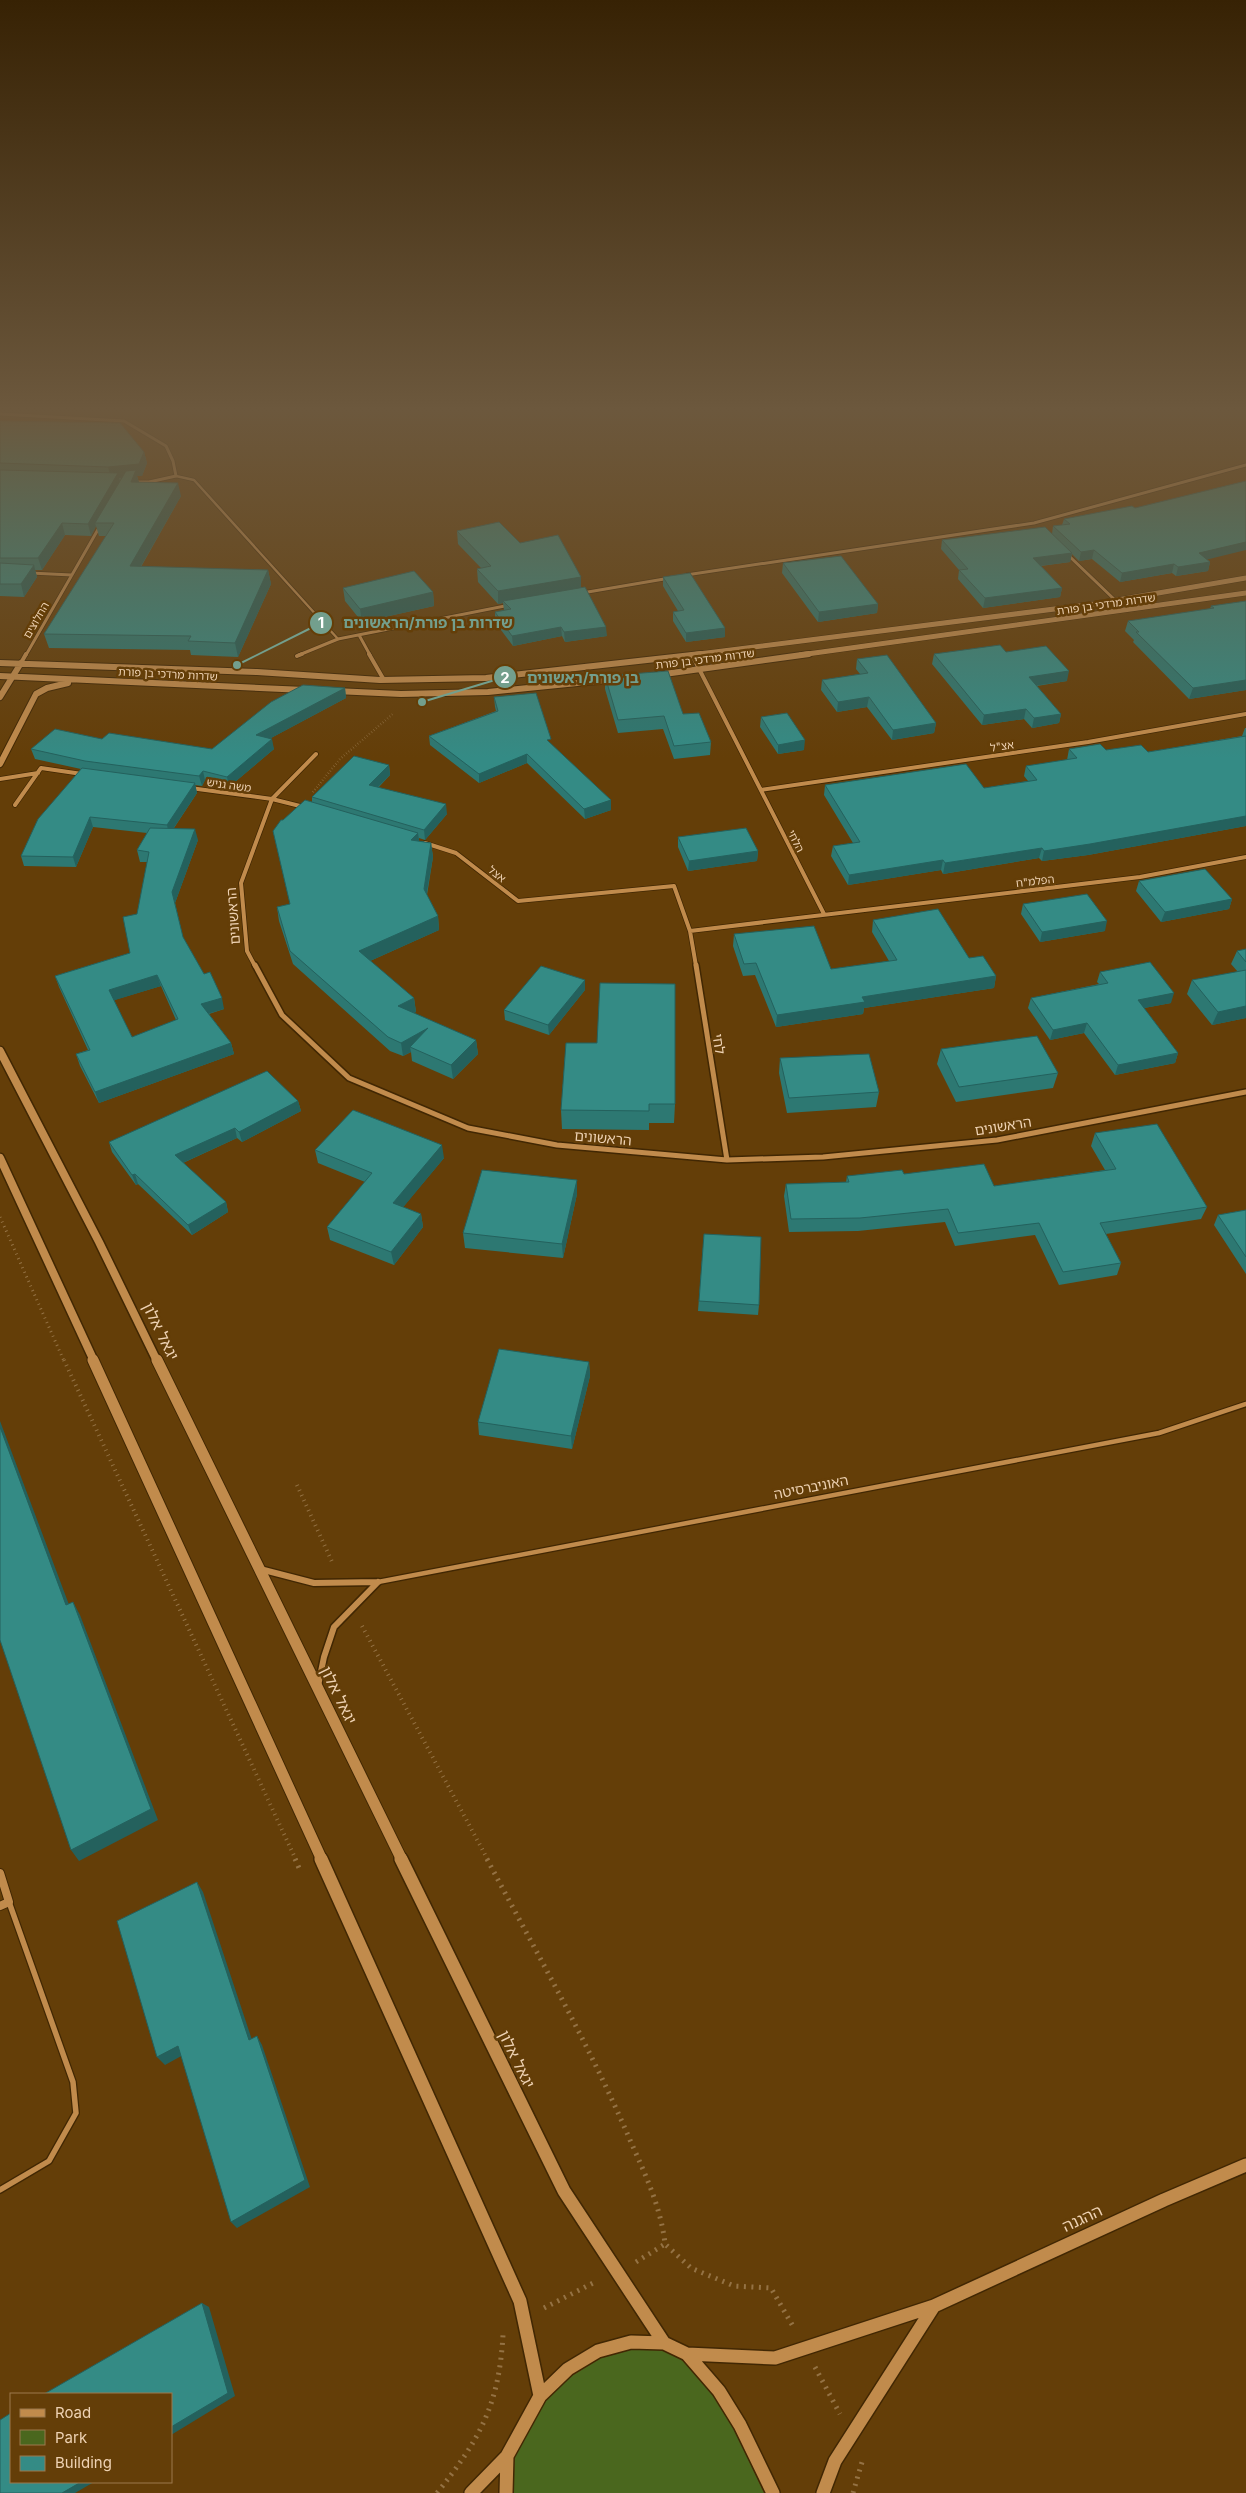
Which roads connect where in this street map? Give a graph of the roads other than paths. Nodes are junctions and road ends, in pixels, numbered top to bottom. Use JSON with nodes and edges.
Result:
{"nodes":[{"id":1,"x":100,"y":525,"type":"edge"},
{"id":2,"x":235,"y":525,"type":"edge"},
{"id":3,"x":1019,"y":525,"type":"edge"},
{"id":4,"x":1037,"y":525,"type":"edge"},
{"id":5,"x":1041,"y":529,"type":"edge"},
{"id":6,"x":1062,"y":549,"type":"edge"},
{"id":7,"x":27,"y":573,"type":"edge"},
{"id":8,"x":72,"y":575,"type":"junction"},
{"id":9,"x":684,"y":576,"type":"edge"},
{"id":10,"x":674,"y":577,"type":"edge"},
{"id":11,"x":1246,"y":578,"type":"edge"},
{"id":12,"x":579,"y":593,"type":"edge"},
{"id":13,"x":1246,"y":593,"type":"edge"},
{"id":14,"x":1116,"y":601,"type":"junction"},
{"id":15,"x":513,"y":605,"type":"edge"},
{"id":16,"x":359,"y":635,"type":"junction"},
{"id":17,"x":338,"y":639,"type":"junction"},
{"id":18,"x":692,"y":655,"type":"junction"},
{"id":19,"x":297,"y":656,"type":"dead end"},
{"id":20,"x":0,"y":663,"type":"edge"},
{"id":21,"x":21,"y":664,"type":"junction"},
{"id":22,"x":700,"y":670,"type":"junction"},
{"id":23,"x":0,"y":676,"type":"edge"},
{"id":24,"x":652,"y":676,"type":"edge"},
{"id":25,"x":12,"y":677,"type":"junction"},
{"id":26,"x":623,"y":678,"type":"edge"},
{"id":27,"x":384,"y":680,"type":"junction"},
{"id":28,"x":77,"y":681,"type":"junction"},
{"id":29,"x":313,"y":690,"type":"edge"},
{"id":30,"x":323,"y":691,"type":"edge"},
{"id":31,"x":0,"y":698,"type":"edge"},
{"id":32,"x":1246,"y":714,"type":"edge"},
{"id":33,"x":316,"y":754,"type":"dead end"},
{"id":34,"x":0,"y":764,"type":"edge"},
{"id":35,"x":38,"y":773,"type":"junction"},
{"id":36,"x":89,"y":775,"type":"edge"},
{"id":37,"x":0,"y":779,"type":"edge"},
{"id":38,"x":185,"y":788,"type":"edge"},
{"id":39,"x":760,"y":790,"type":"junction"},
{"id":40,"x":272,"y":799,"type":"junction"},
{"id":41,"x":16,"y":805,"type":"dead end"},
{"id":42,"x":312,"y":809,"type":"edge"},
{"id":43,"x":417,"y":841,"type":"edge"},
{"id":44,"x":1246,"y":857,"type":"edge"},
{"id":45,"x":824,"y":914,"type":"junction"},
{"id":46,"x":690,"y":931,"type":"junction"},
{"id":47,"x":0,"y":1051,"type":"edge"},
{"id":48,"x":1246,"y":1092,"type":"edge"},
{"id":49,"x":0,"y":1158,"type":"edge"},
{"id":50,"x":727,"y":1160,"type":"junction"},
{"id":51,"x":1246,"y":1404,"type":"edge"},
{"id":52,"x":260,"y":1569,"type":"junction"},
{"id":53,"x":378,"y":1582,"type":"junction"},
{"id":54,"x":318,"y":1689,"type":"junction"},
{"id":55,"x":0,"y":1873,"type":"edge"},
{"id":56,"x":9,"y":1902,"type":"junction"},
{"id":57,"x":0,"y":1906,"type":"edge"},
{"id":58,"x":1246,"y":2165,"type":"edge"},
{"id":59,"x":0,"y":2190,"type":"edge"},
{"id":60,"x":934,"y":2306,"type":"junction"},
{"id":61,"x":664,"y":2343,"type":"junction"},
{"id":62,"x":686,"y":2354,"type":"junction"},
{"id":63,"x":540,"y":2396,"type":"junction"},
{"id":64,"x":506,"y":2456,"type":"junction"},
{"id":65,"x":471,"y":2493,"type":"edge"},
{"id":66,"x":506,"y":2493,"type":"edge"},
{"id":67,"x":773,"y":2493,"type":"edge"},
{"id":68,"x":823,"y":2493,"type":"edge"}],
"edges":[{"from":1,"to":8,"type":"street","name":"החלוצים"},
{"from":2,"to":17,"type":"lane"},
{"from":3,"to":9,"type":"street"},
{"from":4,"to":5,"type":"street"},
{"from":6,"to":14,"type":"street"},
{"from":7,"to":8,"type":"street"},
{"from":8,"to":21,"type":"street","name":"החלוצים"},
{"from":10,"to":12,"type":"street"},
{"from":11,"to":14,"type":"street","name":"שדרות מרדכי בן פורת"},
{"from":13,"to":22,"type":"street","name":"שדרות מרדכי בן פורת"},
{"from":14,"to":18,"type":"street","name":"שדרות מרדכי בן פורת"},
{"from":15,"to":16,"type":"street"},
{"from":16,"to":17,"type":"street"},
{"from":16,"to":27,"type":"street"},
{"from":17,"to":19,"type":"street"},
{"from":18,"to":22,"type":"street","name":"הלחי"},
{"from":18,"to":27,"type":"street","name":"שדרות מרדכי בן פורת"},
{"from":20,"to":21,"type":"street","name":"שדרות מרדכי בן פורת"},
{"from":21,"to":25,"type":"street"},
{"from":21,"to":27,"type":"street","name":"שדרות מרדכי בן פורת"},
{"from":22,"to":24,"type":"street","name":"שדרות מרדכי בן פורת"},
{"from":22,"to":39,"type":"street","name":"הלחי"},
{"from":23,"to":25,"type":"street","name":"שדרות מרדכי בן פורת"},
{"from":25,"to":28,"type":"street","name":"שדרות מרדכי בן פורת"},
{"from":25,"to":31,"type":"street"},
{"from":26,"to":30,"type":"street"},
{"from":28,"to":29,"type":"street","name":"שדרות מרדכי בן פורת"},
{"from":28,"to":34,"type":"street"},
{"from":32,"to":39,"type":"street","name":"אצ\"ל"},
{"from":33,"to":40,"type":"street","name":"הראשונים"},
{"from":35,"to":36,"type":"street"},
{"from":35,"to":37,"type":"street"},
{"from":35,"to":41,"type":"street"},
{"from":38,"to":40,"type":"street","name":"משה גניש"},
{"from":39,"to":45,"type":"street","name":"הלחי"},
{"from":40,"to":42,"type":"street"},
{"from":40,"to":50,"type":"street","name":"הראשונים"},
{"from":43,"to":46,"type":"street","name":"אצל"},
{"from":44,"to":45,"type":"street","name":"הפלמ\"ח"},
{"from":45,"to":46,"type":"street"},
{"from":46,"to":50,"type":"street","name":"לחי"},
{"from":47,"to":52,"type":"street","name":"יגאל אלון"},
{"from":48,"to":50,"type":"street","name":"הראשונים"},
{"from":49,"to":63,"type":"street"},
{"from":51,"to":53,"type":"lane","name":"האוניברסיטה"},
{"from":52,"to":53,"type":"street","name":"האוניברסיטה"},
{"from":52,"to":54,"type":"street","name":"יגאל אלון"},
{"from":53,"to":54,"type":"street"},
{"from":54,"to":61,"type":"street","name":"יגאל אלון"},
{"from":55,"to":56,"type":"street"},
{"from":56,"to":57,"type":"street"},
{"from":56,"to":59,"type":"lane"},
{"from":58,"to":60,"type":"street","name":"ההגנה"},
{"from":60,"to":62,"type":"street","name":"ההגנה"},
{"from":60,"to":68,"type":"street"},
{"from":61,"to":62,"type":"street"},
{"from":61,"to":63,"type":"street"},
{"from":62,"to":67,"type":"street"},
{"from":63,"to":64,"type":"street"},
{"from":64,"to":65,"type":"street"},
{"from":64,"to":66,"type":"street"}]}
